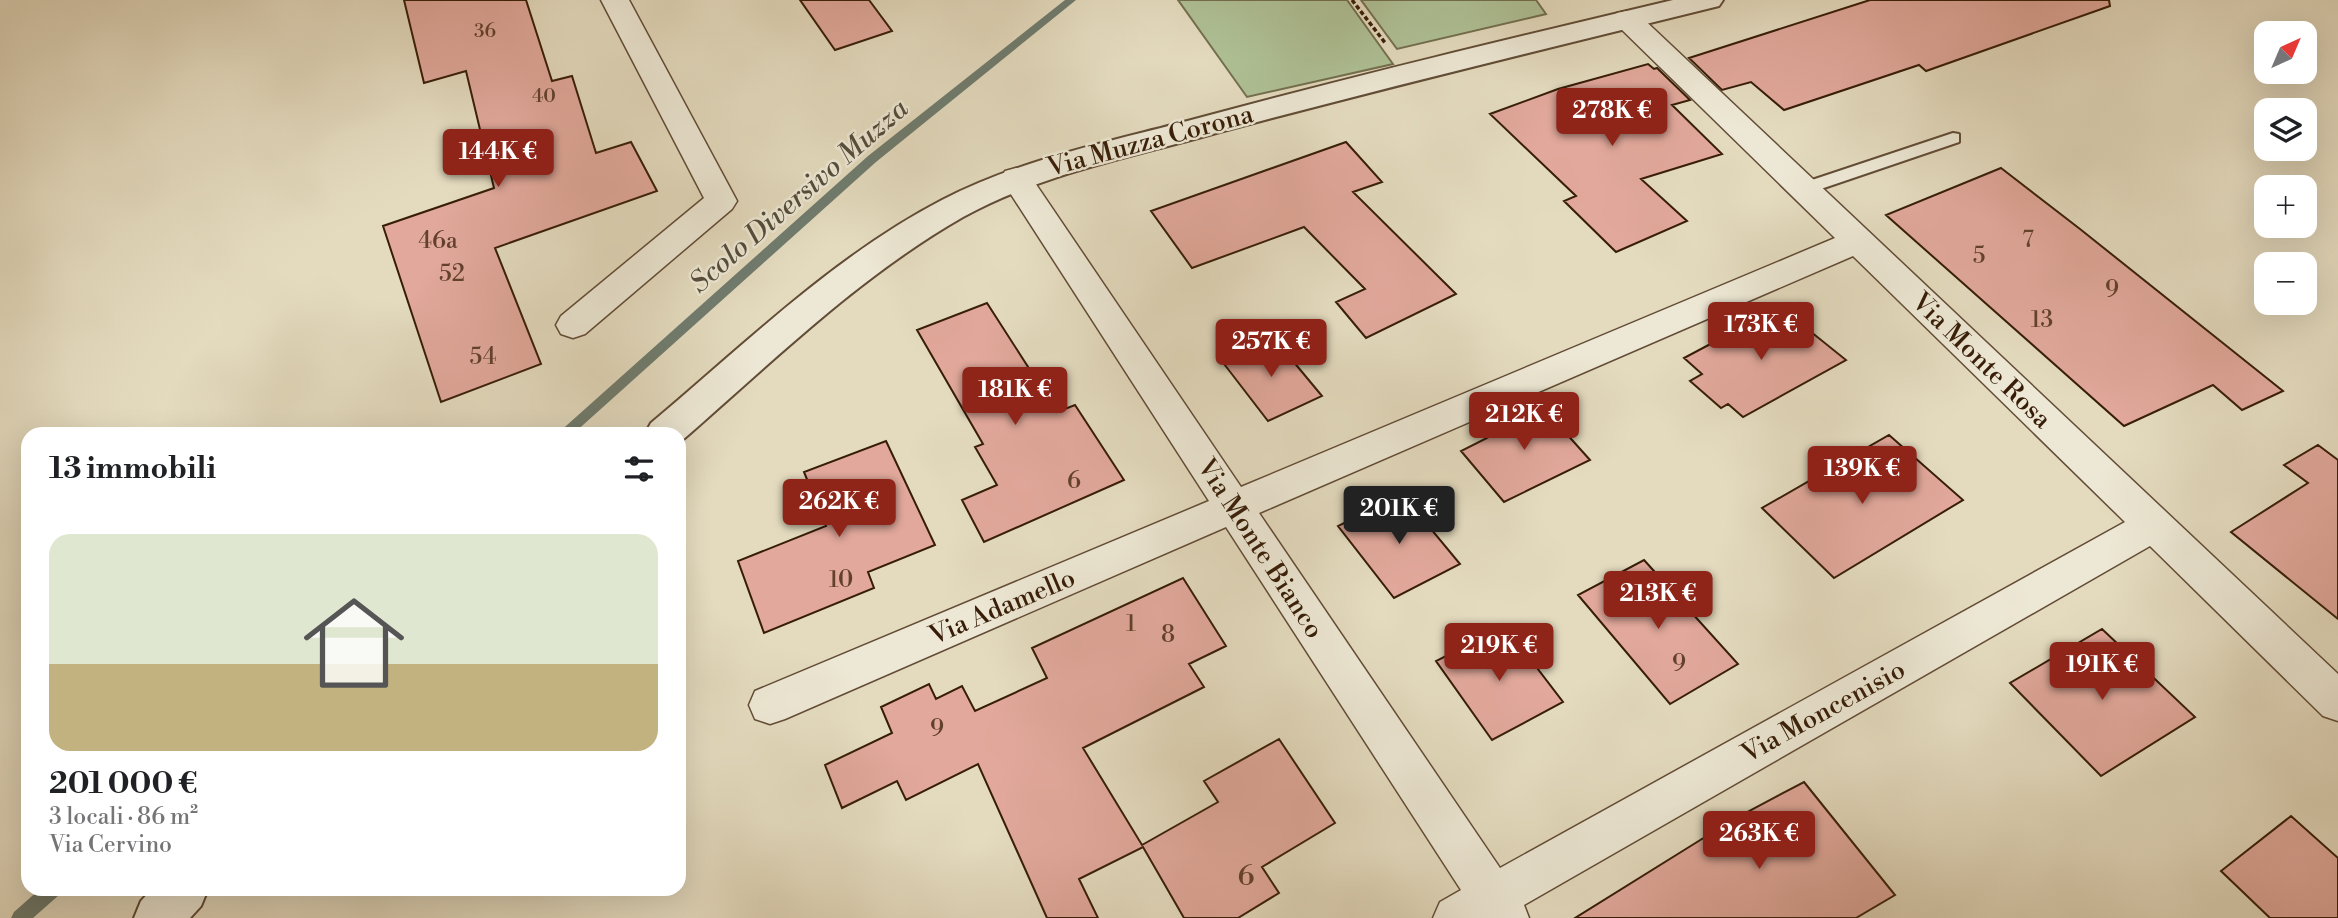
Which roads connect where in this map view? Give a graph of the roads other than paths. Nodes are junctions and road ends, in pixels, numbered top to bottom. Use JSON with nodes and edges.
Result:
{"nodes":[{"id":1,"x":615,"y":0,"type":"edge"},
{"id":2,"x":1709,"y":0,"type":"edge"},
{"id":3,"x":1627,"y":19,"type":"junction"},
{"id":4,"x":1953,"y":138,"type":"dead end"},
{"id":5,"x":1016,"y":177,"type":"junction"},
{"id":6,"x":1804,"y":189,"type":"junction"},
{"id":7,"x":1857,"y":240,"type":"junction"},
{"id":8,"x":573,"y":325,"type":"dead end"},
{"id":9,"x":672,"y":427,"type":"edge"},
{"id":10,"x":1234,"y":507,"type":"junction"},
{"id":11,"x":2154,"y":525,"type":"junction"},
{"id":12,"x":2338,"y":702,"type":"edge"},
{"id":13,"x":770,"y":705,"type":"dead end"},
{"id":14,"x":178,"y":896,"type":"edge"},
{"id":15,"x":1485,"y":911,"type":"edge"},
{"id":16,"x":158,"y":918,"type":"edge"}],
"edges":[{"from":1,"to":8,"type":"street"},
{"from":2,"to":3,"type":"street","name":"Via Muzza Corona"},
{"from":3,"to":5,"type":"street","name":"Via Muzza Corona"},
{"from":3,"to":6,"type":"street","name":"Via Monte Rosa"},
{"from":4,"to":6,"type":"lane"},
{"from":5,"to":9,"type":"street","name":"Via Muzza Corona"},
{"from":5,"to":10,"type":"street","name":"Via Monte Bianco"},
{"from":6,"to":7,"type":"street","name":"Via Monte Rosa"},
{"from":7,"to":10,"type":"street","name":"Via Adamello"},
{"from":7,"to":11,"type":"street","name":"Via Monte Rosa"},
{"from":10,"to":13,"type":"street","name":"Via Adamello"},
{"from":10,"to":15,"type":"street","name":"Via Monte Bianco"},
{"from":11,"to":12,"type":"street","name":"Via Monte Rosa"},
{"from":11,"to":15,"type":"street","name":"Via Moncenisio"},
{"from":14,"to":16,"type":"street"}]}
